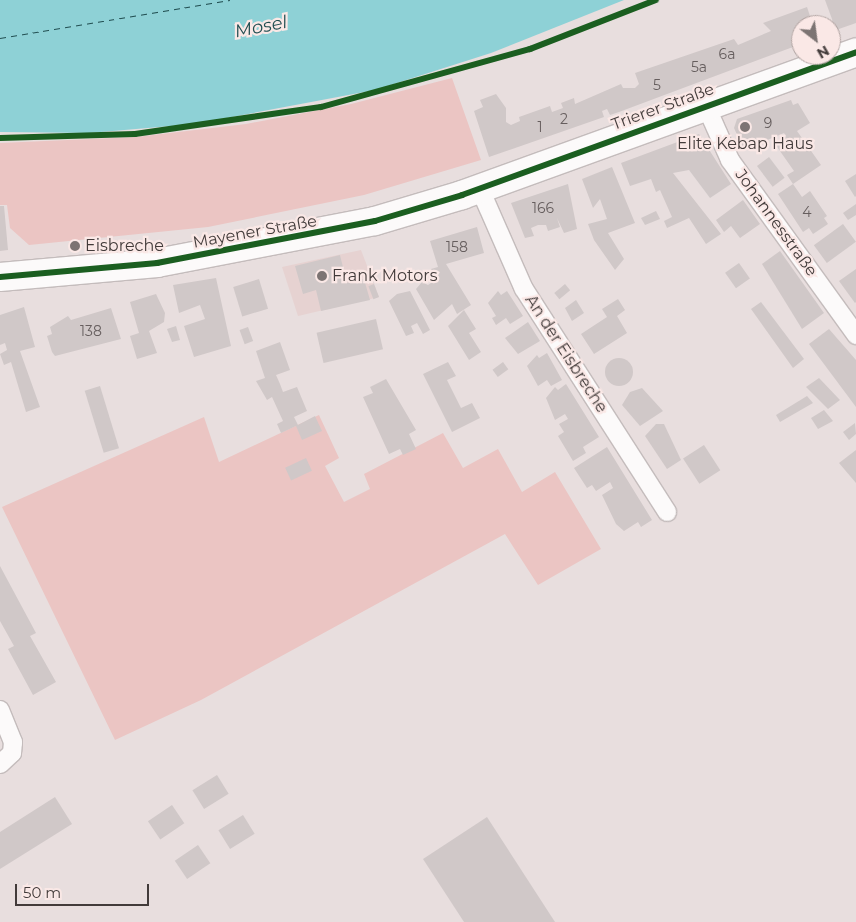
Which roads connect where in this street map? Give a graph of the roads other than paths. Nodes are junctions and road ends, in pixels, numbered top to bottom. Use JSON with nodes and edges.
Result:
{"nodes":[{"id":1,"x":856,"y":52,"type":"edge"},
{"id":2,"x":706,"y":106,"type":"junction"},
{"id":3,"x":480,"y":189,"type":"junction"},
{"id":4,"x":0,"y":277,"type":"edge"},
{"id":5,"x":856,"y":335,"type":"edge"},
{"id":6,"x":667,"y":512,"type":"dead end"},
{"id":7,"x":0,"y":710,"type":"edge"},
{"id":8,"x":0,"y":764,"type":"edge"}],
"edges":[{"from":1,"to":2,"type":"main road","name":"Trierer Straße"},
{"from":2,"to":3,"type":"main road","name":"Trierer Straße"},
{"from":2,"to":5,"type":"street","name":"Johannesstraße"},
{"from":3,"to":4,"type":"main road","name":"Mayener Straße"},
{"from":3,"to":6,"type":"street","name":"An der Eisbreche"},
{"from":7,"to":8,"type":"street"}]}
